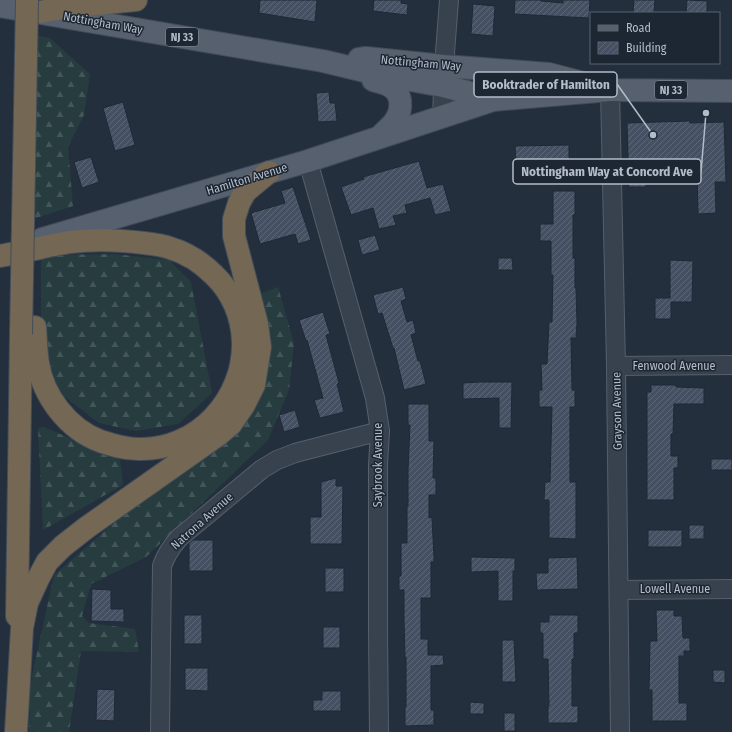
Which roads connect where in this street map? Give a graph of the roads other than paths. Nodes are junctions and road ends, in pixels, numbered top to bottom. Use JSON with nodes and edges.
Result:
{"nodes":[{"id":1,"x":136,"y":0,"type":"edge"},
{"id":2,"x":449,"y":0,"type":"edge"},
{"id":3,"x":0,"y":6,"type":"edge"},
{"id":4,"x":34,"y":6,"type":"edge"},
{"id":5,"x":324,"y":61,"type":"junction"},
{"id":6,"x":444,"y":76,"type":"junction"},
{"id":7,"x":610,"y":90,"type":"junction"},
{"id":8,"x":732,"y":91,"type":"edge"},
{"id":9,"x":493,"y":100,"type":"junction"},
{"id":10,"x":442,"y":117,"type":"junction"},
{"id":11,"x":380,"y":137,"type":"junction"},
{"id":12,"x":308,"y":161,"type":"junction"},
{"id":13,"x":270,"y":172,"type":"junction"},
{"id":14,"x":0,"y":252,"type":"edge"},
{"id":15,"x":0,"y":256,"type":"edge"},
{"id":16,"x":28,"y":331,"type":"junction"},
{"id":17,"x":732,"y":365,"type":"edge"},
{"id":18,"x":616,"y":366,"type":"junction"},
{"id":19,"x":380,"y":431,"type":"junction"},
{"id":20,"x":732,"y":589,"type":"edge"},
{"id":21,"x":619,"y":590,"type":"junction"},
{"id":22,"x":18,"y":710,"type":"junction"},
{"id":23,"x":16,"y":732,"type":"edge"},
{"id":24,"x":160,"y":732,"type":"edge"},
{"id":25,"x":379,"y":732,"type":"edge"},
{"id":26,"x":620,"y":732,"type":"edge"}],
"edges":[{"from":1,"to":4,"type":"highway"},
{"from":2,"to":6,"type":"street"},
{"from":3,"to":4,"type":"main road","name":"Nottingham Way","number":"NJ 33"},
{"from":4,"to":5,"type":"main road","name":"Nottingham Way","number":"NJ 33"},
{"from":4,"to":16,"type":"highway","bridge":true},
{"from":5,"to":6,"type":"main road","name":"Nottingham Way","number":"NJ 33"},
{"from":5,"to":11,"type":"main road"},
{"from":6,"to":7,"type":"main road","name":"Nottingham Way","number":"NJ 33"},
{"from":6,"to":9,"type":"main road","name":"Nottingham Way","number":"NJ 33"},
{"from":6,"to":10,"type":"street"},
{"from":7,"to":8,"type":"main road","name":"Nottingham Way","number":"NJ 33"},
{"from":7,"to":9,"type":"main road"},
{"from":7,"to":18,"type":"street","name":"Grayson Avenue"},
{"from":9,"to":10,"type":"main road","name":"Hamilton Avenue"},
{"from":10,"to":11,"type":"main road","name":"Hamilton Avenue"},
{"from":11,"to":12,"type":"main road","name":"Hamilton Avenue"},
{"from":12,"to":13,"type":"main road","name":"Hamilton Avenue"},
{"from":12,"to":19,"type":"street","name":"Saybrook Avenue"},
{"from":13,"to":14,"type":"main road","name":"Hamilton Avenue"},
{"from":13,"to":22,"type":"highway"},
{"from":15,"to":16,"type":"highway"},
{"from":16,"to":22,"type":"highway"},
{"from":17,"to":18,"type":"street","name":"Fenwood Avenue"},
{"from":18,"to":21,"type":"street","name":"Grayson Avenue"},
{"from":19,"to":24,"type":"street","name":"Natrona Avenue"},
{"from":19,"to":25,"type":"street","name":"Saybrook Avenue"},
{"from":20,"to":21,"type":"street","name":"Lowell Avenue"},
{"from":21,"to":26,"type":"street","name":"Grayson Avenue"},
{"from":22,"to":23,"type":"highway"}]}
